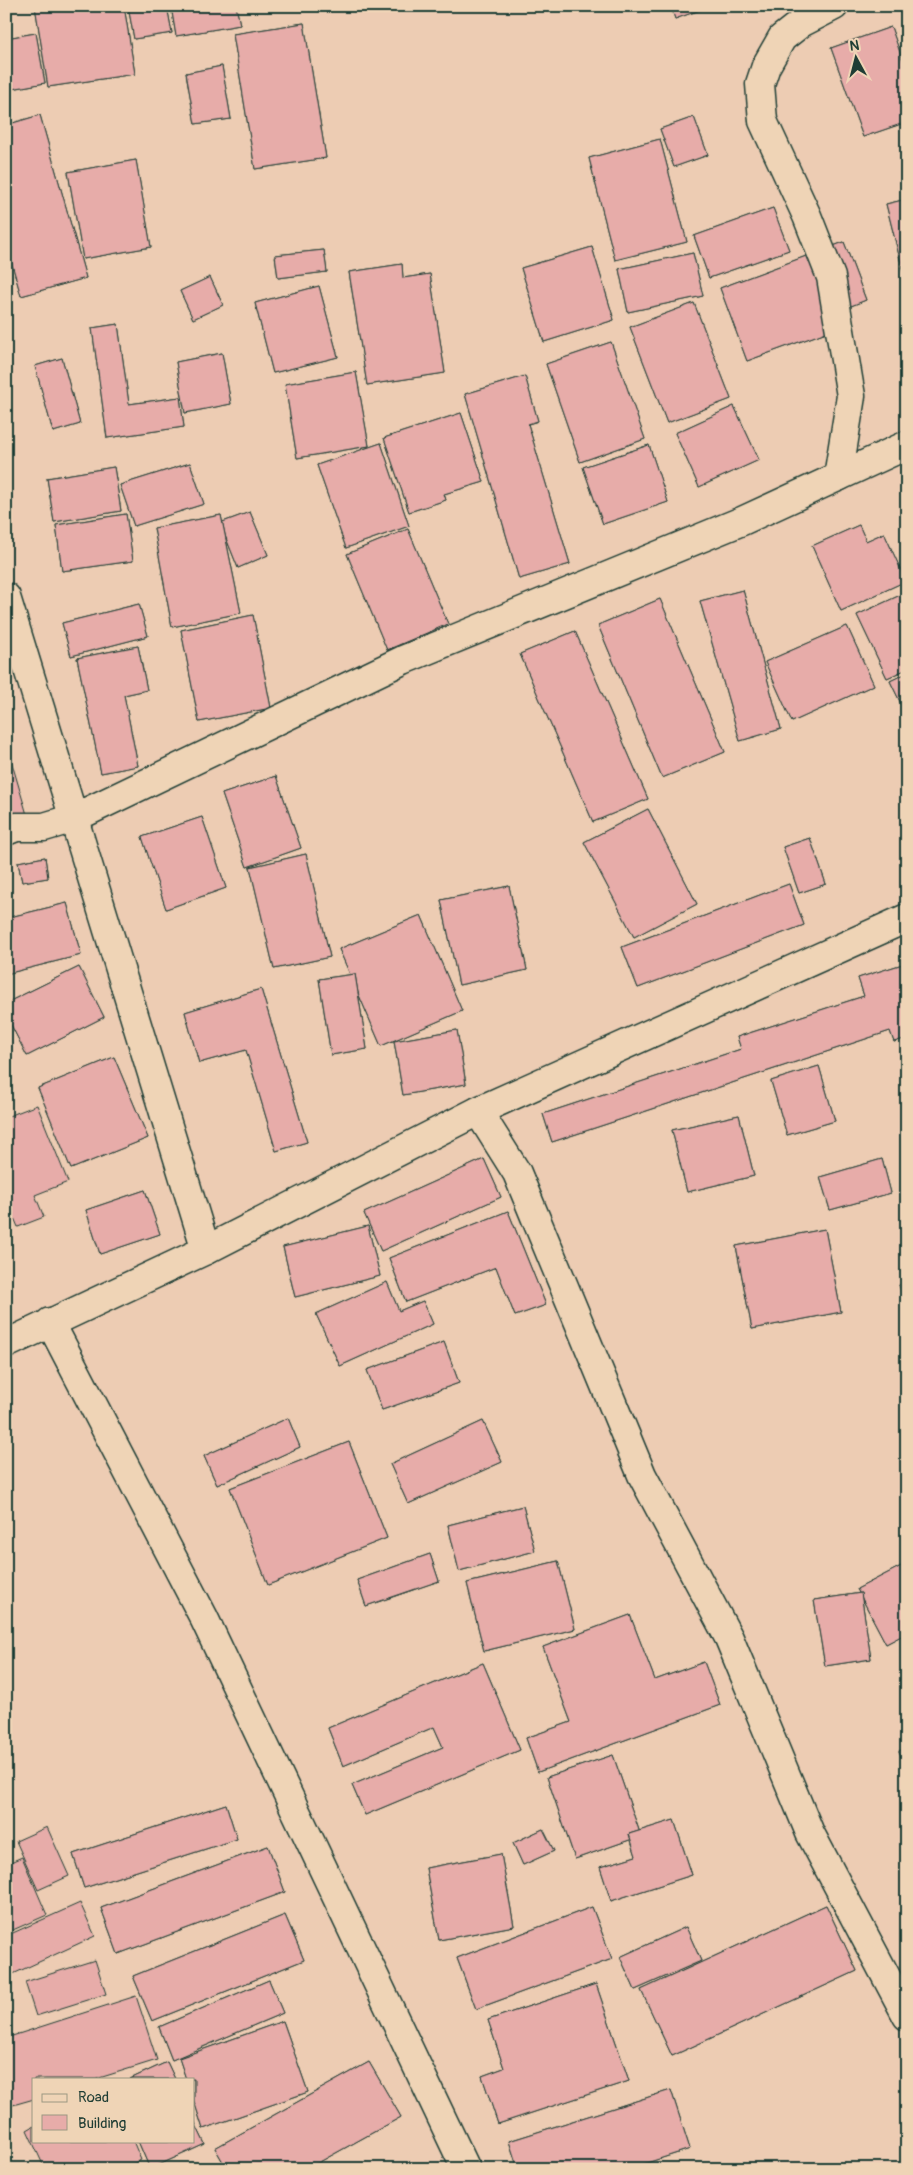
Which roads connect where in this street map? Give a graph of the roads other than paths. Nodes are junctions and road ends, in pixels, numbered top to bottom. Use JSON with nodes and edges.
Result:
{"nodes":[{"id":1,"x":834,"y":6,"type":"edge"},
{"id":2,"x":907,"y":445,"type":"edge"},
{"id":3,"x":838,"y":477,"type":"junction"},
{"id":4,"x":6,"y":597,"type":"edge"},
{"id":5,"x":74,"y":818,"type":"junction"},
{"id":6,"x":9,"y":826,"type":"edge"},
{"id":7,"x":907,"y":918,"type":"edge"},
{"id":8,"x":478,"y":1110,"type":"junction"},
{"id":9,"x":206,"y":1250,"type":"junction"},
{"id":10,"x":50,"y":1322,"type":"junction"},
{"id":11,"x":6,"y":1344,"type":"edge"},
{"id":12,"x":907,"y":2016,"type":"edge"},
{"id":13,"x":466,"y":2169,"type":"edge"}],
"edges":[{"from":1,"to":3,"type":"street"},
{"from":2,"to":3,"type":"street"},
{"from":3,"to":5,"type":"street"},
{"from":4,"to":5,"type":"street"},
{"from":5,"to":6,"type":"street"},
{"from":5,"to":9,"type":"street"},
{"from":7,"to":8,"type":"street"},
{"from":8,"to":9,"type":"street"},
{"from":8,"to":12,"type":"street"},
{"from":9,"to":10,"type":"street"},
{"from":10,"to":11,"type":"street"},
{"from":10,"to":13,"type":"street"}]}
